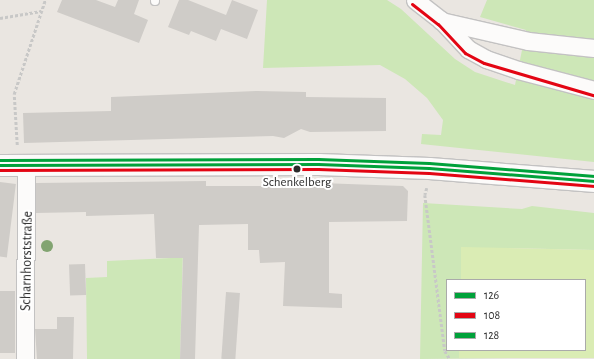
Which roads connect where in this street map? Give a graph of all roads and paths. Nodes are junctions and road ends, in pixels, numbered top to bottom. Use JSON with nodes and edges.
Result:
{"nodes":[{"id":1,"x":46,"y":0,"type":"edge"},
{"id":2,"x":415,"y":0,"type":"edge"},
{"id":3,"x":42,"y":10,"type":"junction"},
{"id":4,"x":0,"y":18,"type":"edge"},
{"id":5,"x":441,"y":20,"type":"junction"},
{"id":6,"x":594,"y":48,"type":"edge"},
{"id":7,"x":594,"y":90,"type":"edge"},
{"id":8,"x":15,"y":164,"type":"edge"},
{"id":9,"x":594,"y":181,"type":"edge"},
{"id":10,"x":428,"y":184,"type":"dead end"},
{"id":11,"x":25,"y":359,"type":"edge"},
{"id":12,"x":450,"y":359,"type":"edge"}],
"edges":[{"from":1,"to":3,"type":"path"},
{"from":2,"to":5,"type":"street"},
{"from":3,"to":4,"type":"path"},
{"from":3,"to":8,"type":"path"},
{"from":5,"to":6,"type":"street"},
{"from":5,"to":7,"type":"street"},
{"from":8,"to":9,"type":"street"},
{"from":8,"to":11,"type":"street","name":"Scharnhorststraße"},
{"from":10,"to":12,"type":"path"}]}
